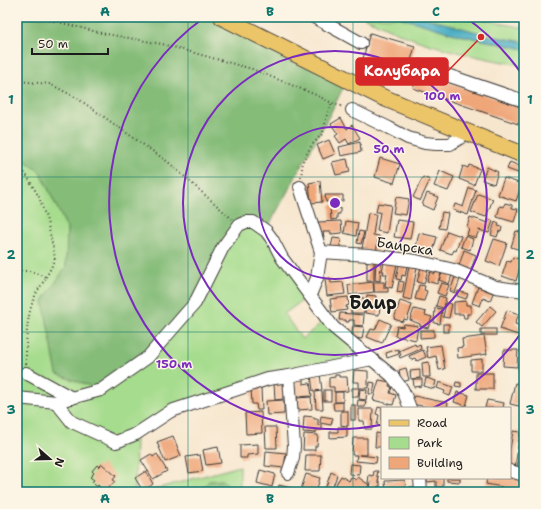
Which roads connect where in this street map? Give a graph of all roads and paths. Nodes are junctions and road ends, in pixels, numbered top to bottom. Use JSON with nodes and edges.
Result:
{"nodes":[{"id":1,"x":38,"y":17,"type":"edge"},
{"id":2,"x":222,"y":17,"type":"edge"},
{"id":3,"x":314,"y":17,"type":"edge"},
{"id":4,"x":361,"y":43,"type":"dead end"},
{"id":5,"x":420,"y":66,"type":"dead end"},
{"id":6,"x":17,"y":81,"type":"edge"},
{"id":7,"x":524,"y":101,"type":"edge"},
{"id":8,"x":332,"y":103,"type":"junction"},
{"id":9,"x":352,"y":110,"type":"joint"},
{"id":10,"x":464,"y":131,"type":"junction"},
{"id":11,"x":524,"y":155,"type":"edge"},
{"id":12,"x":17,"y":163,"type":"edge"},
{"id":13,"x":21,"y":169,"type":"junction"},
{"id":14,"x":17,"y":187,"type":"edge"},
{"id":15,"x":300,"y":187,"type":"joint"},
{"id":16,"x":239,"y":225,"type":"junction"},
{"id":17,"x":321,"y":252,"type":"junction"},
{"id":18,"x":17,"y":270,"type":"edge"},
{"id":19,"x":46,"y":277,"type":"junction"},
{"id":20,"x":524,"y":291,"type":"edge"},
{"id":21,"x":310,"y":295,"type":"junction"},
{"id":22,"x":26,"y":351,"type":"dead end"},
{"id":23,"x":372,"y":359,"type":"junction"},
{"id":24,"x":26,"y":373,"type":"dead end"},
{"id":25,"x":289,"y":376,"type":"junction"},
{"id":26,"x":17,"y":398,"type":"edge"},
{"id":27,"x":72,"y":398,"type":"junction"},
{"id":28,"x":56,"y":402,"type":"junction"},
{"id":29,"x":410,"y":407,"type":"edge"},
{"id":30,"x":511,"y":471,"type":"edge"},
{"id":31,"x":288,"y":473,"type":"dead end"},
{"id":32,"x":524,"y":475,"type":"edge"},
{"id":33,"x":420,"y":479,"type":"edge"},
{"id":34,"x":420,"y":492,"type":"edge"}],
"edges":[{"from":1,"to":8,"type":"path"},
{"from":2,"to":10,"type":"main road"},
{"from":3,"to":4,"type":"street"},
{"from":5,"to":7,"type":"street"},
{"from":6,"to":16,"type":"path"},
{"from":8,"to":9,"type":"path"},
{"from":8,"to":15,"type":"path"},
{"from":9,"to":10,"type":"street"},
{"from":10,"to":11,"type":"main road"},
{"from":12,"to":13,"type":"path"},
{"from":13,"to":14,"type":"path"},
{"from":13,"to":19,"type":"path"},
{"from":15,"to":17,"type":"street"},
{"from":16,"to":21,"type":"street"},
{"from":16,"to":27,"type":"street"},
{"from":17,"to":20,"type":"street","name":"Баирска"},
{"from":17,"to":21,"type":"street"},
{"from":18,"to":19,"type":"path"},
{"from":19,"to":22,"type":"path"},
{"from":21,"to":23,"type":"street"},
{"from":23,"to":25,"type":"street"},
{"from":23,"to":29,"type":"street"},
{"from":24,"to":27,"type":"street"},
{"from":25,"to":28,"type":"street"},
{"from":25,"to":31,"type":"street"},
{"from":26,"to":28,"type":"street"},
{"from":27,"to":28,"type":"street"},
{"from":30,"to":32,"type":"street"},
{"from":33,"to":34,"type":"street"}]}
